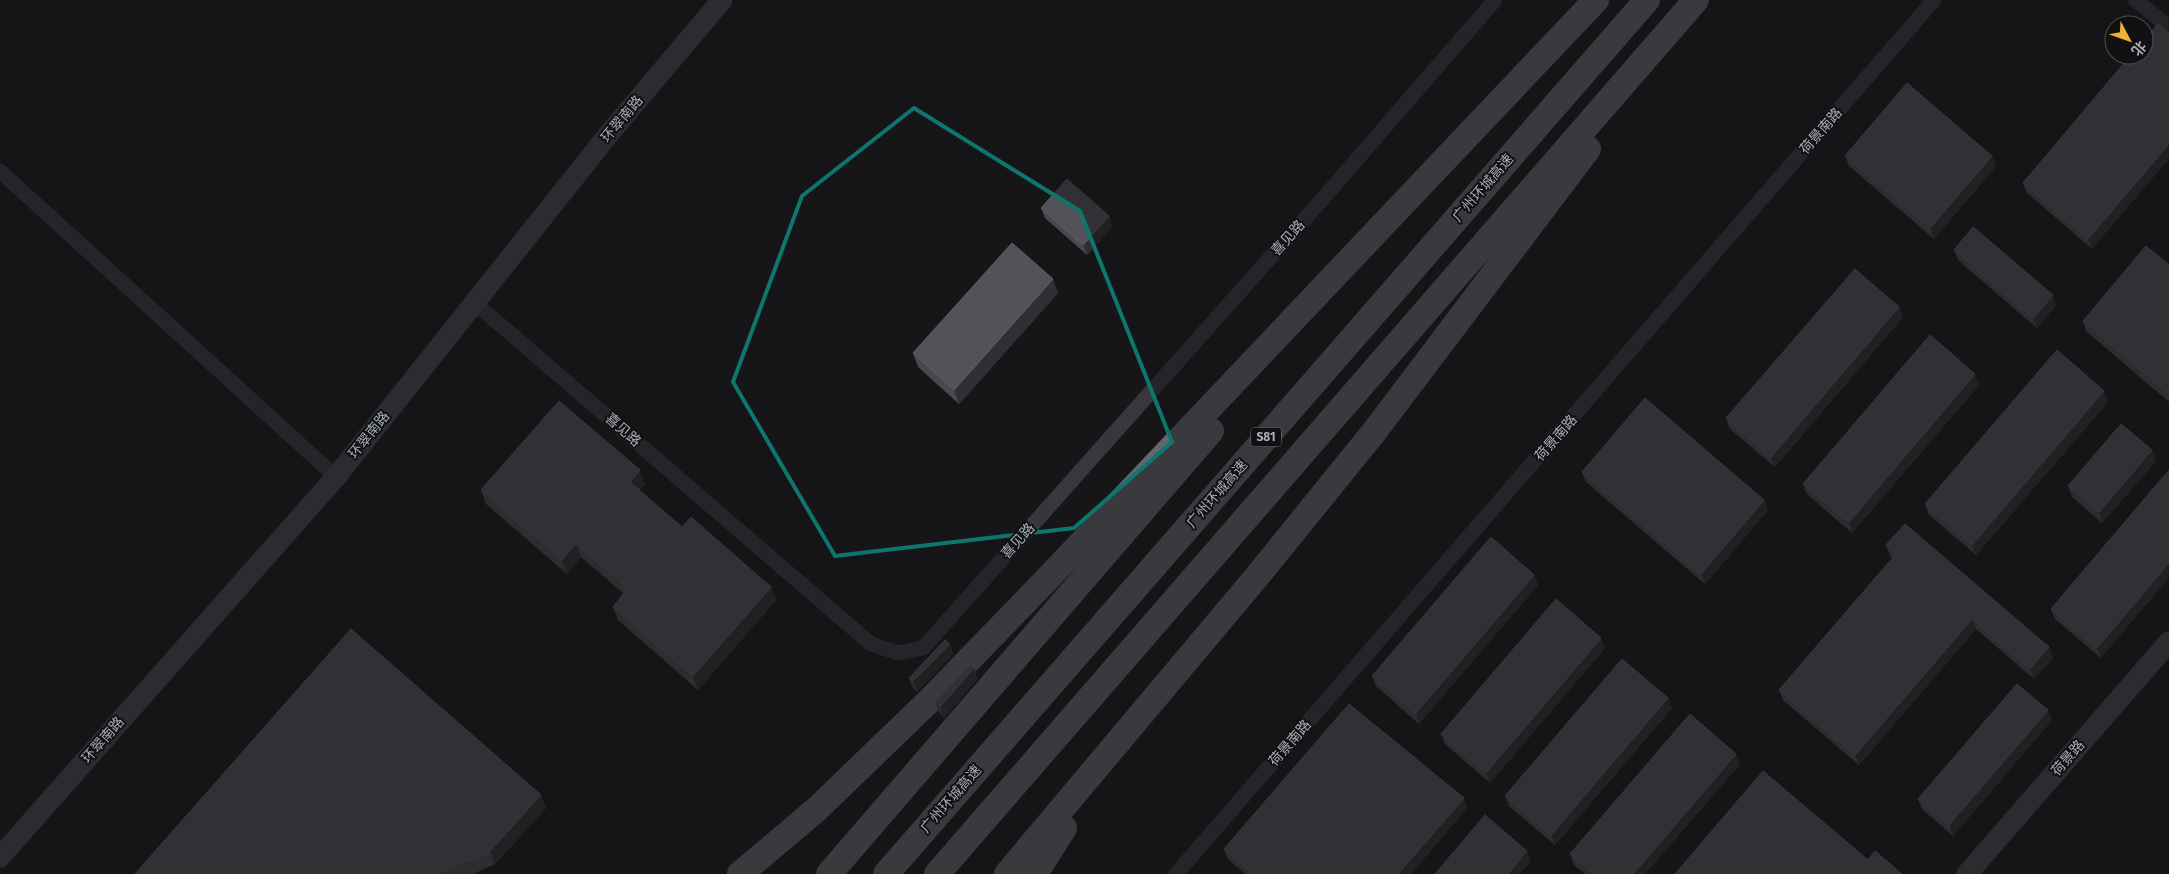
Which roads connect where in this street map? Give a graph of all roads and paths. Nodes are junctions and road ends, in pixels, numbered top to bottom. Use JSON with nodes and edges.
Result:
{"nodes":[{"id":1,"x":722,"y":0,"type":"edge"},
{"id":2,"x":1495,"y":0,"type":"edge"},
{"id":3,"x":1596,"y":0,"type":"edge"},
{"id":4,"x":1647,"y":0,"type":"edge"},
{"id":5,"x":1696,"y":0,"type":"edge"},
{"id":6,"x":1704,"y":0,"type":"edge"},
{"id":7,"x":1934,"y":0,"type":"edge"},
{"id":8,"x":2135,"y":0,"type":"edge"},
{"id":9,"x":2169,"y":27,"type":"edge"},
{"id":10,"x":1461,"y":144,"type":"junction"},
{"id":11,"x":0,"y":171,"type":"edge"},
{"id":12,"x":475,"y":302,"type":"junction"},
{"id":13,"x":336,"y":477,"type":"junction"},
{"id":14,"x":2169,"y":642,"type":"edge"},
{"id":15,"x":1158,"y":695,"type":"junction"},
{"id":16,"x":0,"y":857,"type":"edge"},
{"id":17,"x":740,"y":874,"type":"edge"},
{"id":18,"x":829,"y":874,"type":"edge"},
{"id":19,"x":886,"y":874,"type":"edge"},
{"id":20,"x":936,"y":874,"type":"edge"},
{"id":21,"x":1007,"y":874,"type":"edge"},
{"id":22,"x":1035,"y":874,"type":"edge"},
{"id":23,"x":1176,"y":874,"type":"edge"},
{"id":24,"x":1967,"y":874,"type":"edge"}],
"edges":[{"from":1,"to":12,"type":"street","name":"环翠南路"},
{"from":2,"to":12,"type":"street","name":"喜见路"},
{"from":3,"to":10,"type":"highway"},
{"from":4,"to":19,"type":"highway","name":"广州环城高速","number":"S81"},
{"from":5,"to":20,"type":"highway","number":"S81"},
{"from":6,"to":15,"type":"highway"},
{"from":7,"to":23,"type":"street","name":"荷景南路"},
{"from":8,"to":9,"type":"street"},
{"from":10,"to":17,"type":"highway"},
{"from":10,"to":18,"type":"highway"},
{"from":11,"to":13,"type":"street"},
{"from":12,"to":13,"type":"street","name":"环翠南路"},
{"from":13,"to":16,"type":"street","name":"环翠南路"},
{"from":14,"to":24,"type":"street","name":"荷景路"},
{"from":15,"to":21,"type":"highway"},
{"from":15,"to":22,"type":"highway"}]}
